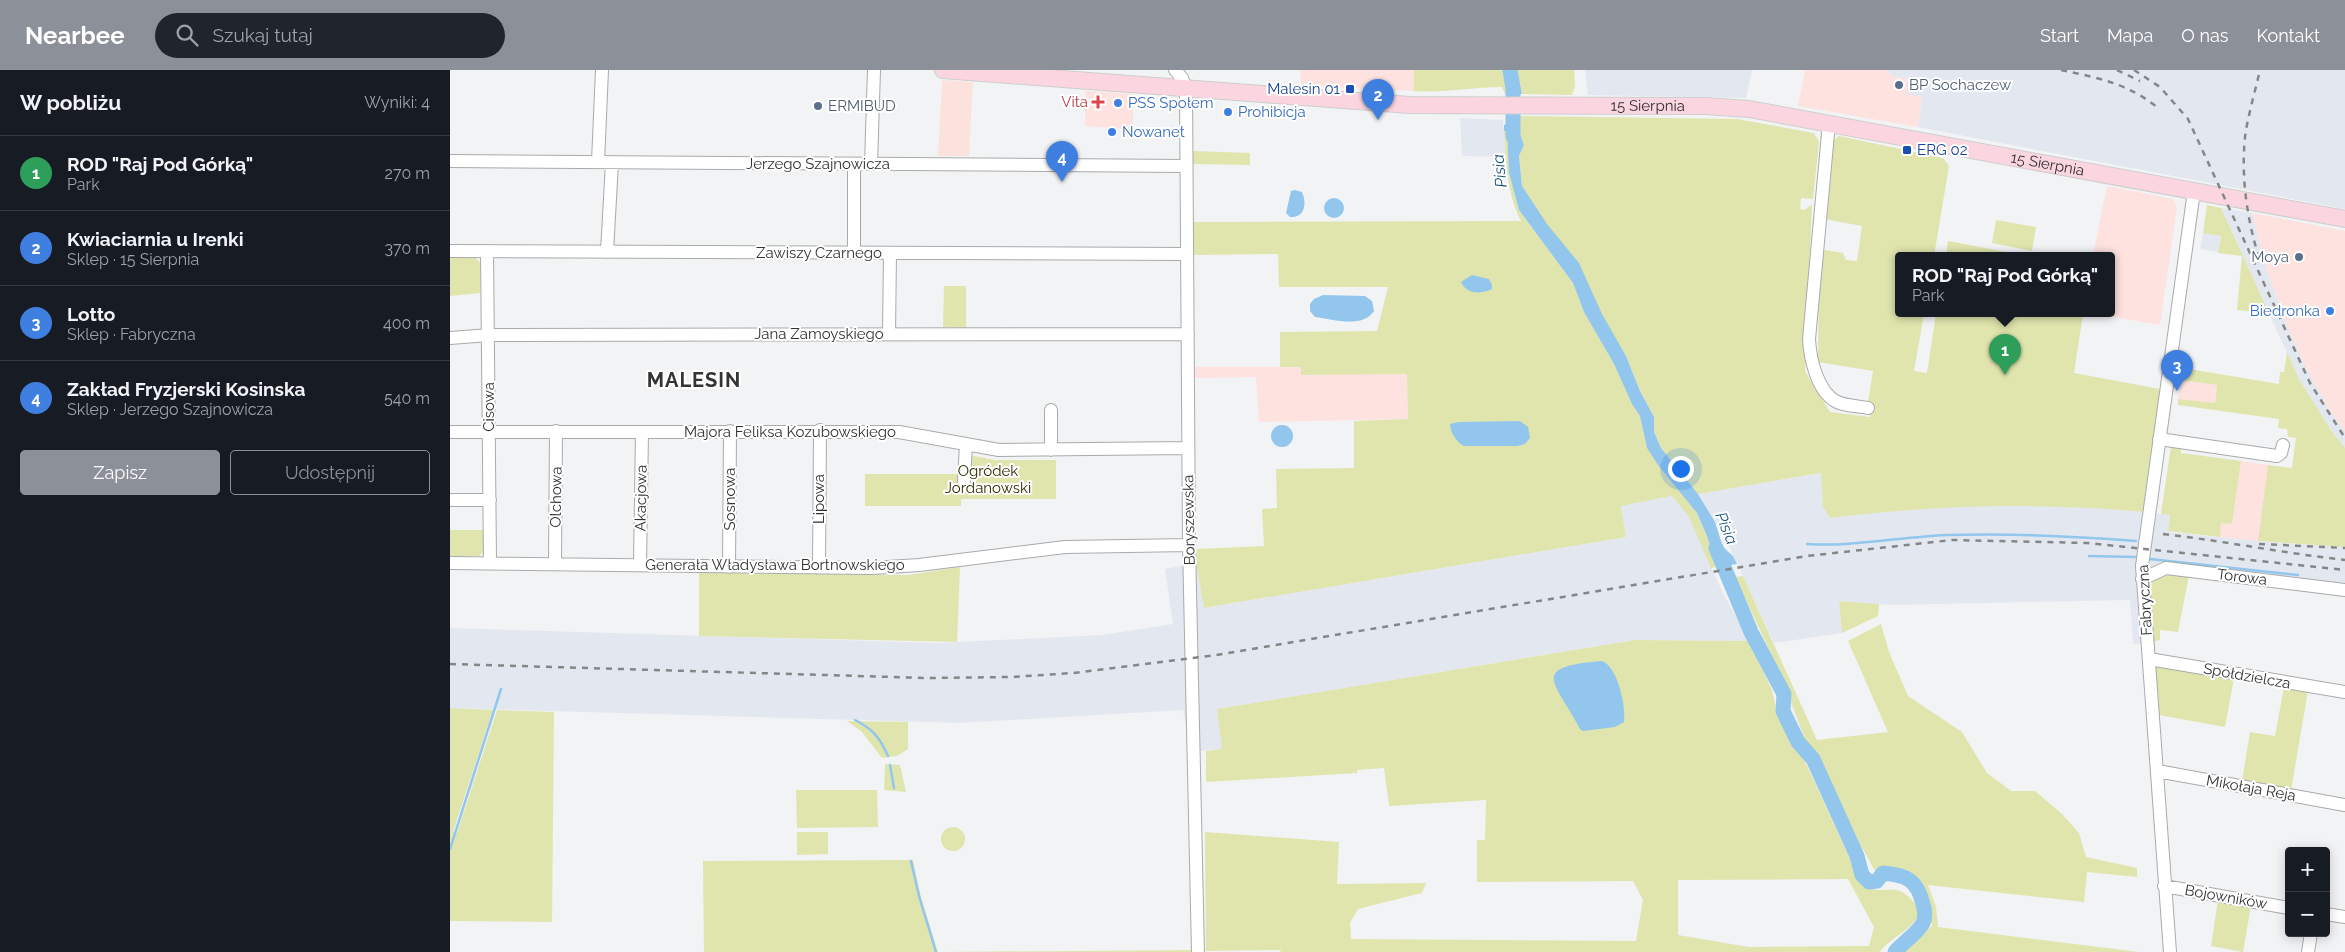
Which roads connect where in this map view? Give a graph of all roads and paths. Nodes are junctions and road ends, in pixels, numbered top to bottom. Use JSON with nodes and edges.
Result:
{"nodes":[{"id":1,"x":602,"y":70,"type":"edge"},
{"id":2,"x":874,"y":70,"type":"edge"},
{"id":3,"x":943,"y":70,"type":"edge"},
{"id":4,"x":1175,"y":70,"type":"edge"},
{"id":5,"x":1186,"y":88,"type":"junction"},
{"id":6,"x":1829,"y":123,"type":"junction"},
{"id":7,"x":450,"y":161,"type":"edge"},
{"id":8,"x":598,"y":162,"type":"junction"},
{"id":9,"x":612,"y":162,"type":"junction"},
{"id":10,"x":854,"y":164,"type":"junction"},
{"id":11,"x":871,"y":164,"type":"junction"},
{"id":12,"x":1186,"y":166,"type":"junction"},
{"id":13,"x":2194,"y":192,"type":"junction"},
{"id":14,"x":2345,"y":220,"type":"edge"},
{"id":15,"x":450,"y":252,"type":"edge"},
{"id":16,"x":487,"y":252,"type":"junction"},
{"id":17,"x":607,"y":252,"type":"junction"},
{"id":18,"x":854,"y":253,"type":"junction"},
{"id":19,"x":890,"y":253,"type":"junction"},
{"id":20,"x":1187,"y":254,"type":"junction"},
{"id":21,"x":889,"y":334,"type":"junction"},
{"id":22,"x":1188,"y":334,"type":"junction"},
{"id":23,"x":489,"y":335,"type":"junction"},
{"id":24,"x":450,"y":338,"type":"edge"},
{"id":25,"x":1868,"y":408,"type":"dead end"},
{"id":26,"x":1051,"y":410,"type":"dead end"},
{"id":27,"x":820,"y":430,"type":"junction"},
{"id":28,"x":556,"y":431,"type":"junction"},
{"id":29,"x":730,"y":431,"type":"junction"},
{"id":30,"x":450,"y":432,"type":"edge"},
{"id":31,"x":488,"y":432,"type":"junction"},
{"id":32,"x":642,"y":432,"type":"junction"},
{"id":33,"x":2159,"y":439,"type":"junction"},
{"id":34,"x":966,"y":444,"type":"junction"},
{"id":35,"x":2283,"y":445,"type":"dead end"},
{"id":36,"x":1188,"y":448,"type":"junction"},
{"id":37,"x":1051,"y":450,"type":"junction"},
{"id":38,"x":964,"y":481,"type":"dead end"},
{"id":39,"x":450,"y":500,"type":"edge"},
{"id":40,"x":490,"y":500,"type":"junction"},
{"id":41,"x":1189,"y":545,"type":"junction"},
{"id":42,"x":490,"y":562,"type":"junction"},
{"id":43,"x":555,"y":562,"type":"junction"},
{"id":44,"x":450,"y":563,"type":"edge"},
{"id":45,"x":640,"y":565,"type":"junction"},
{"id":46,"x":729,"y":567,"type":"junction"},
{"id":47,"x":819,"y":567,"type":"junction"},
{"id":48,"x":2142,"y":579,"type":"junction"},
{"id":49,"x":2345,"y":590,"type":"edge"},
{"id":50,"x":2149,"y":659,"type":"junction"},
{"id":51,"x":2345,"y":692,"type":"edge"},
{"id":52,"x":2157,"y":771,"type":"junction"},
{"id":53,"x":2345,"y":805,"type":"edge"},
{"id":54,"x":2164,"y":886,"type":"junction"},
{"id":55,"x":2285,"y":907,"type":"edge"},
{"id":56,"x":2330,"y":915,"type":"edge"},
{"id":57,"x":2345,"y":917,"type":"edge"},
{"id":58,"x":2310,"y":937,"type":"edge"},
{"id":59,"x":1198,"y":952,"type":"edge"},
{"id":60,"x":2170,"y":952,"type":"edge"},
{"id":61,"x":2308,"y":952,"type":"edge"}],
"edges":[{"from":1,"to":8,"type":"street"},
{"from":2,"to":11,"type":"street"},
{"from":3,"to":5,"type":"main road","name":"15 Sierpnia"},
{"from":4,"to":5,"type":"street"},
{"from":5,"to":6,"type":"main road","name":"15 Sierpnia"},
{"from":5,"to":12,"type":"street","name":"Boryszewska"},
{"from":6,"to":13,"type":"main road","name":"15 Sierpnia"},
{"from":6,"to":25,"type":"street"},
{"from":7,"to":8,"type":"street","name":"Jerzego Szajnowicza"},
{"from":8,"to":9,"type":"street","name":"Jerzego Szajnowicza"},
{"from":9,"to":10,"type":"street","name":"Jerzego Szajnowicza"},
{"from":9,"to":17,"type":"street"},
{"from":10,"to":11,"type":"street","name":"Jerzego Szajnowicza"},
{"from":10,"to":18,"type":"street"},
{"from":11,"to":12,"type":"street","name":"Jerzego Szajnowicza"},
{"from":12,"to":20,"type":"street","name":"Boryszewska"},
{"from":13,"to":14,"type":"main road","name":"15 Sierpnia"},
{"from":13,"to":33,"type":"street","name":"Fabryczna"},
{"from":15,"to":16,"type":"street","name":"Zawiszy Czarnego"},
{"from":16,"to":17,"type":"street","name":"Zawiszy Czarnego"},
{"from":16,"to":23,"type":"street","name":"Cisowa"},
{"from":17,"to":18,"type":"street","name":"Zawiszy Czarnego"},
{"from":18,"to":19,"type":"street","name":"Zawiszy Czarnego"},
{"from":19,"to":20,"type":"street","name":"Zawiszy Czarnego"},
{"from":19,"to":21,"type":"street"},
{"from":20,"to":22,"type":"street","name":"Boryszewska"},
{"from":21,"to":22,"type":"street","name":"Jana Zamoyskiego"},
{"from":21,"to":23,"type":"street","name":"Jana Zamoyskiego"},
{"from":22,"to":36,"type":"street","name":"Boryszewska"},
{"from":23,"to":24,"type":"street","name":"Jana Zamoyskiego"},
{"from":23,"to":31,"type":"street","name":"Cisowa"},
{"from":26,"to":37,"type":"street"},
{"from":27,"to":29,"type":"street","name":"Majora Feliksa Kozubowskiego"},
{"from":27,"to":34,"type":"street","name":"Majora Feliksa Kozubowskiego"},
{"from":27,"to":47,"type":"street","name":"Lipowa"},
{"from":28,"to":31,"type":"street","name":"Majora Feliksa Kozubowskiego"},
{"from":28,"to":32,"type":"street","name":"Majora Feliksa Kozubowskiego"},
{"from":28,"to":43,"type":"street","name":"Olchowa"},
{"from":29,"to":32,"type":"street","name":"Majora Feliksa Kozubowskiego"},
{"from":29,"to":46,"type":"street","name":"Sosnowa"},
{"from":30,"to":31,"type":"street","name":"Majora Feliksa Kozubowskiego"},
{"from":31,"to":40,"type":"street","name":"Cisowa"},
{"from":32,"to":45,"type":"street","name":"Akacjowa"},
{"from":33,"to":35,"type":"street"},
{"from":33,"to":48,"type":"street","name":"Fabryczna"},
{"from":34,"to":37,"type":"street","name":"Majora Feliksa Kozubowskiego"},
{"from":34,"to":38,"type":"street"},
{"from":36,"to":37,"type":"street","name":"Majora Feliksa Kozubowskiego"},
{"from":36,"to":41,"type":"street","name":"Boryszewska"},
{"from":39,"to":40,"type":"street"},
{"from":40,"to":42,"type":"street","name":"Cisowa"},
{"from":41,"to":47,"type":"street","name":"Generała Władysława Bortnowskiego"},
{"from":41,"to":59,"type":"street","name":"Boryszewska"},
{"from":42,"to":43,"type":"street","name":"Generała Władysława Bortnowskiego"},
{"from":42,"to":44,"type":"street","name":"Generała Władysława Bortnowskiego"},
{"from":43,"to":45,"type":"street","name":"Generała Władysława Bortnowskiego"},
{"from":45,"to":46,"type":"street","name":"Generała Władysława Bortnowskiego"},
{"from":46,"to":47,"type":"street","name":"Generała Władysława Bortnowskiego"},
{"from":48,"to":49,"type":"street","name":"Torowa"},
{"from":48,"to":50,"type":"street","name":"Fabryczna"},
{"from":50,"to":51,"type":"street","name":"Spółdzielcza"},
{"from":50,"to":52,"type":"street","name":"Fabryczna"},
{"from":52,"to":53,"type":"street","name":"Mikołaja Reja"},
{"from":52,"to":54,"type":"street","name":"Fabryczna"},
{"from":54,"to":55,"type":"street","name":"Bojowników"},
{"from":54,"to":60,"type":"street","name":"Fabryczna"},
{"from":56,"to":57,"type":"street"},
{"from":58,"to":61,"type":"street"}]}
